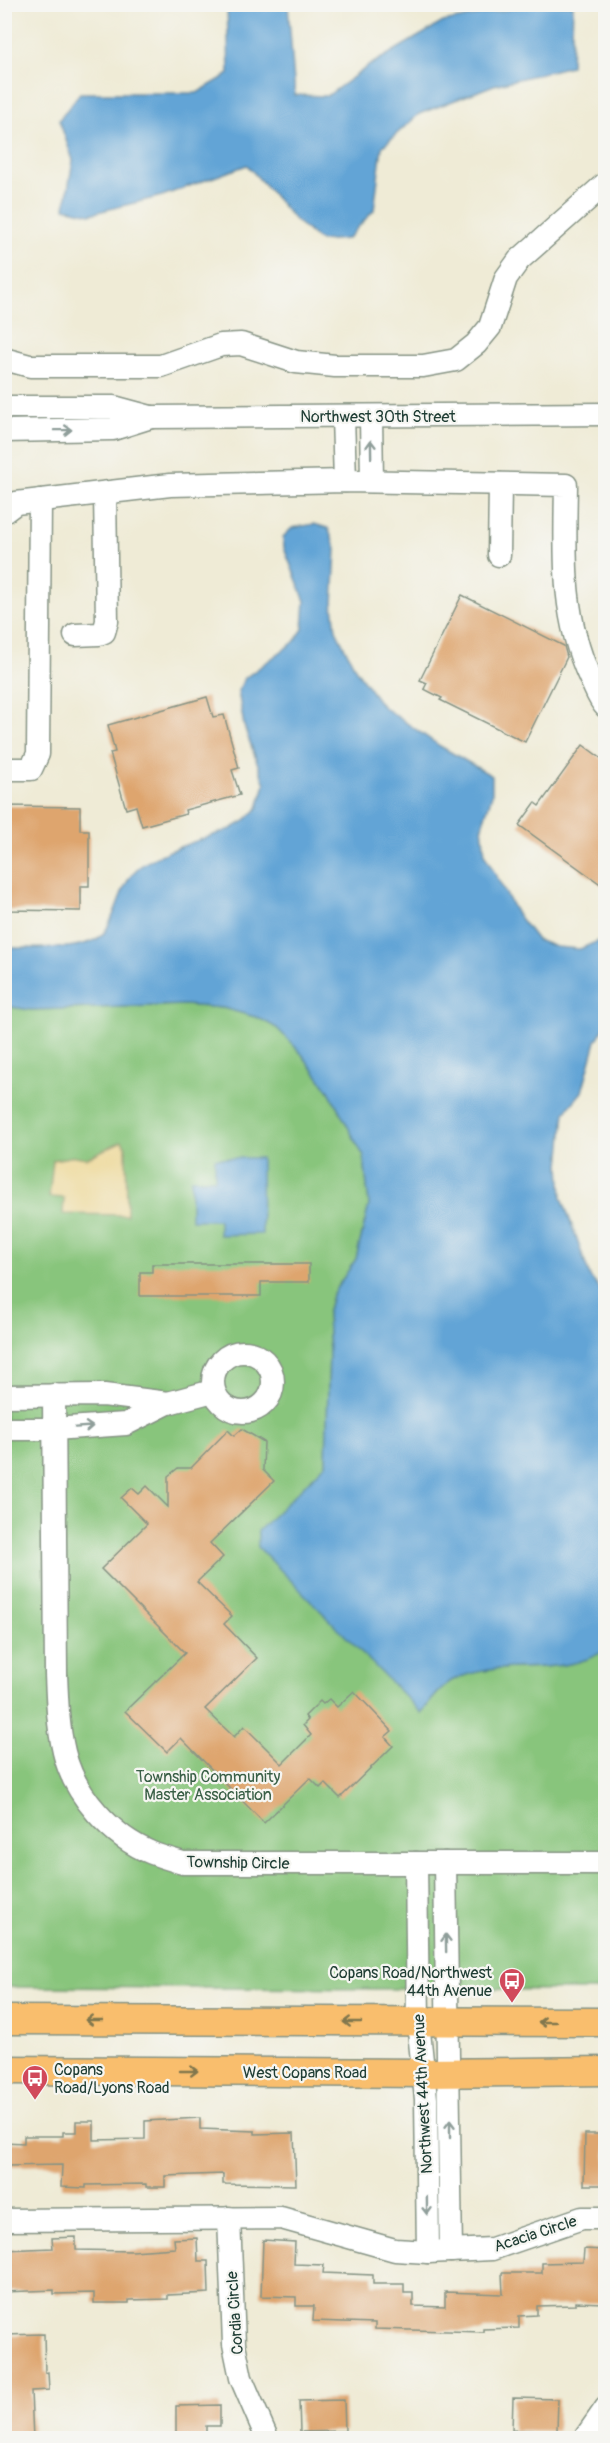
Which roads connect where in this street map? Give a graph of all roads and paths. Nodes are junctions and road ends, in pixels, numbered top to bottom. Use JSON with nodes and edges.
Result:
{"nodes":[{"id":1,"x":606,"y":183,"type":"edge"},
{"id":2,"x":4,"y":359,"type":"edge"},
{"id":3,"x":4,"y":407,"type":"edge"},
{"id":4,"x":606,"y":414,"type":"edge"},
{"id":5,"x":152,"y":417,"type":"junction"},
{"id":6,"x":344,"y":417,"type":"junction"},
{"id":7,"x":371,"y":417,"type":"junction"},
{"id":8,"x":4,"y":431,"type":"edge"},
{"id":9,"x":345,"y":481,"type":"junction"},
{"id":10,"x":372,"y":482,"type":"junction"},
{"id":11,"x":500,"y":484,"type":"junction"},
{"id":12,"x":105,"y":493,"type":"junction"},
{"id":13,"x":40,"y":500,"type":"junction"},
{"id":14,"x":4,"y":512,"type":"edge"},
{"id":15,"x":499,"y":555,"type":"dead end"},
{"id":16,"x":75,"y":635,"type":"dead end"},
{"id":17,"x":606,"y":707,"type":"edge"},
{"id":18,"x":4,"y":769,"type":"edge"},
{"id":19,"x":213,"y":1391,"type":"dead end"},
{"id":20,"x":54,"y":1395,"type":"junction"},
{"id":21,"x":4,"y":1396,"type":"edge"},
{"id":22,"x":168,"y":1403,"type":"junction"},
{"id":23,"x":4,"y":1429,"type":"edge"},
{"id":24,"x":54,"y":1429,"type":"junction"},
{"id":25,"x":416,"y":1863,"type":"junction"},
{"id":26,"x":446,"y":1863,"type":"junction"},
{"id":27,"x":606,"y":1863,"type":"edge"},
{"id":28,"x":4,"y":2020,"type":"edge"},
{"id":29,"x":418,"y":2022,"type":"junction"},
{"id":30,"x":447,"y":2022,"type":"junction"},
{"id":31,"x":606,"y":2022,"type":"edge"},
{"id":32,"x":4,"y":2070,"type":"edge"},
{"id":33,"x":606,"y":2071,"type":"edge"},
{"id":34,"x":437,"y":2073,"type":"junction"},
{"id":35,"x":229,"y":2218,"type":"junction"},
{"id":36,"x":606,"y":2218,"type":"edge"},
{"id":37,"x":4,"y":2220,"type":"edge"},
{"id":38,"x":451,"y":2251,"type":"junction"},
{"id":39,"x":428,"y":2252,"type":"junction"},
{"id":40,"x":606,"y":2408,"type":"edge"},
{"id":41,"x":267,"y":2439,"type":"edge"},
{"id":42,"x":585,"y":2439,"type":"edge"}],
"edges":[{"from":1,"to":2,"type":"street"},
{"from":3,"to":5,"type":"street","name":"Northwest 30th Street"},
{"from":4,"to":7,"type":"street","name":"Northwest 30th Street"},
{"from":5,"to":6,"type":"street","name":"Northwest 30th Street"},
{"from":8,"to":5,"type":"street","name":"Northwest 30th Street","one_way":true},
{"from":6,"to":7,"type":"street","name":"Northwest 30th Street"},
{"from":6,"to":9,"type":"street"},
{"from":10,"to":7,"type":"street","one_way":true},
{"from":9,"to":10,"type":"street"},
{"from":9,"to":12,"type":"street"},
{"from":10,"to":11,"type":"street"},
{"from":11,"to":15,"type":"street"},
{"from":11,"to":17,"type":"street"},
{"from":12,"to":13,"type":"street"},
{"from":12,"to":16,"type":"street"},
{"from":13,"to":14,"type":"street"},
{"from":13,"to":18,"type":"street"},
{"from":19,"to":22,"type":"street"},
{"from":20,"to":21,"type":"street"},
{"from":20,"to":22,"type":"street"},
{"from":20,"to":24,"type":"street","name":"Township Circle"},
{"from":24,"to":22,"type":"street","one_way":true},
{"from":23,"to":24,"type":"street"},
{"from":24,"to":25,"type":"street","name":"Township Circle"},
{"from":25,"to":26,"type":"street","name":"Township Circle"},
{"from":25,"to":29,"type":"street","name":"Northwest 44th Avenue"},
{"from":26,"to":27,"type":"street","name":"Township Circle"},
{"from":30,"to":26,"type":"street","name":"Northwest 44th Avenue","one_way":true},
{"from":29,"to":28,"type":"main road","one_way":true},
{"from":29,"to":30,"type":"main road"},
{"from":29,"to":34,"type":"street","name":"Northwest 44th Avenue"},
{"from":31,"to":30,"type":"main road","one_way":true},
{"from":30,"to":34,"type":"street","name":"Northwest 44th Avenue"},
{"from":32,"to":34,"type":"main road","name":"West Copans Road","one_way":true},
{"from":33,"to":34,"type":"main road","name":"West Copans Road"},
{"from":38,"to":34,"type":"street","name":"Northwest 44th Avenue","one_way":true},
{"from":34,"to":39,"type":"street","name":"Northwest 44th Avenue","one_way":true},
{"from":35,"to":37,"type":"street"},
{"from":35,"to":39,"type":"street"},
{"from":35,"to":41,"type":"street","name":"Cordia Circle"},
{"from":36,"to":38,"type":"street","name":"Acacia Circle"},
{"from":38,"to":39,"type":"street","name":"Acacia Circle"},
{"from":40,"to":42,"type":"street"}]}
